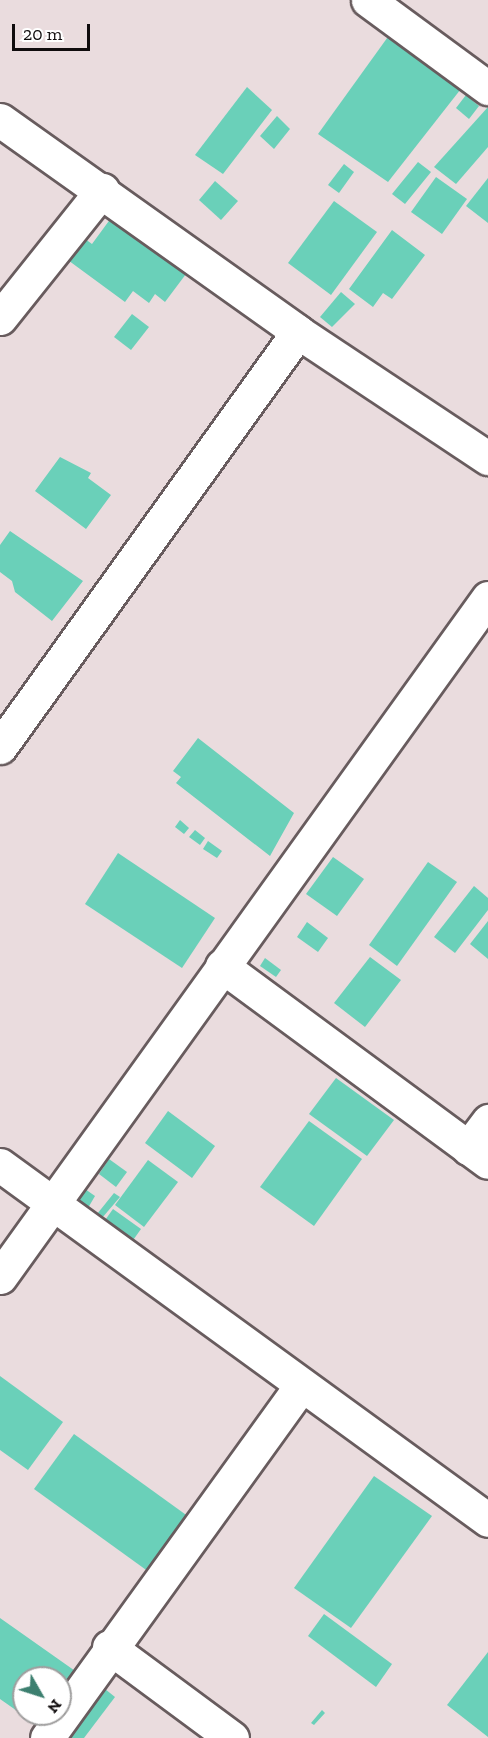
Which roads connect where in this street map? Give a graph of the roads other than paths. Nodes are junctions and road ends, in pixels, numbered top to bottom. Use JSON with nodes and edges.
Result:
{"nodes":[{"id":1,"x":368,"y":0,"type":"edge"},
{"id":2,"x":488,"y":88,"type":"edge"},
{"id":3,"x":0,"y":120,"type":"edge"},
{"id":4,"x":102,"y":190,"type":"junction"},
{"id":5,"x":0,"y":318,"type":"edge"},
{"id":6,"x":298,"y":332,"type":"junction"},
{"id":7,"x":488,"y":458,"type":"edge"},
{"id":8,"x":488,"y":598,"type":"edge"},
{"id":9,"x":0,"y":747,"type":"edge"},
{"id":10,"x":222,"y":966,"type":"junction"},
{"id":11,"x":488,"y":1120,"type":"edge"},
{"id":12,"x":478,"y":1155,"type":"edge"},
{"id":13,"x":0,"y":1165,"type":"edge"},
{"id":14,"x":54,"y":1204,"type":"junction"},
{"id":15,"x":0,"y":1277,"type":"edge"},
{"id":16,"x":302,"y":1385,"type":"junction"},
{"id":17,"x":488,"y":1520,"type":"edge"},
{"id":18,"x":109,"y":1647,"type":"junction"},
{"id":19,"x":47,"y":1738,"type":"edge"},
{"id":20,"x":232,"y":1738,"type":"edge"}],
"edges":[{"from":1,"to":2,"type":"street"},
{"from":3,"to":4,"type":"street"},
{"from":4,"to":5,"type":"street"},
{"from":4,"to":6,"type":"street"},
{"from":6,"to":7,"type":"street"},
{"from":6,"to":9,"type":"street"},
{"from":8,"to":10,"type":"street"},
{"from":10,"to":12,"type":"street"},
{"from":10,"to":14,"type":"street"},
{"from":11,"to":12,"type":"street"},
{"from":13,"to":14,"type":"street"},
{"from":14,"to":15,"type":"street"},
{"from":14,"to":16,"type":"street"},
{"from":16,"to":17,"type":"street"},
{"from":16,"to":18,"type":"street"},
{"from":18,"to":19,"type":"street"},
{"from":18,"to":20,"type":"street"}]}
